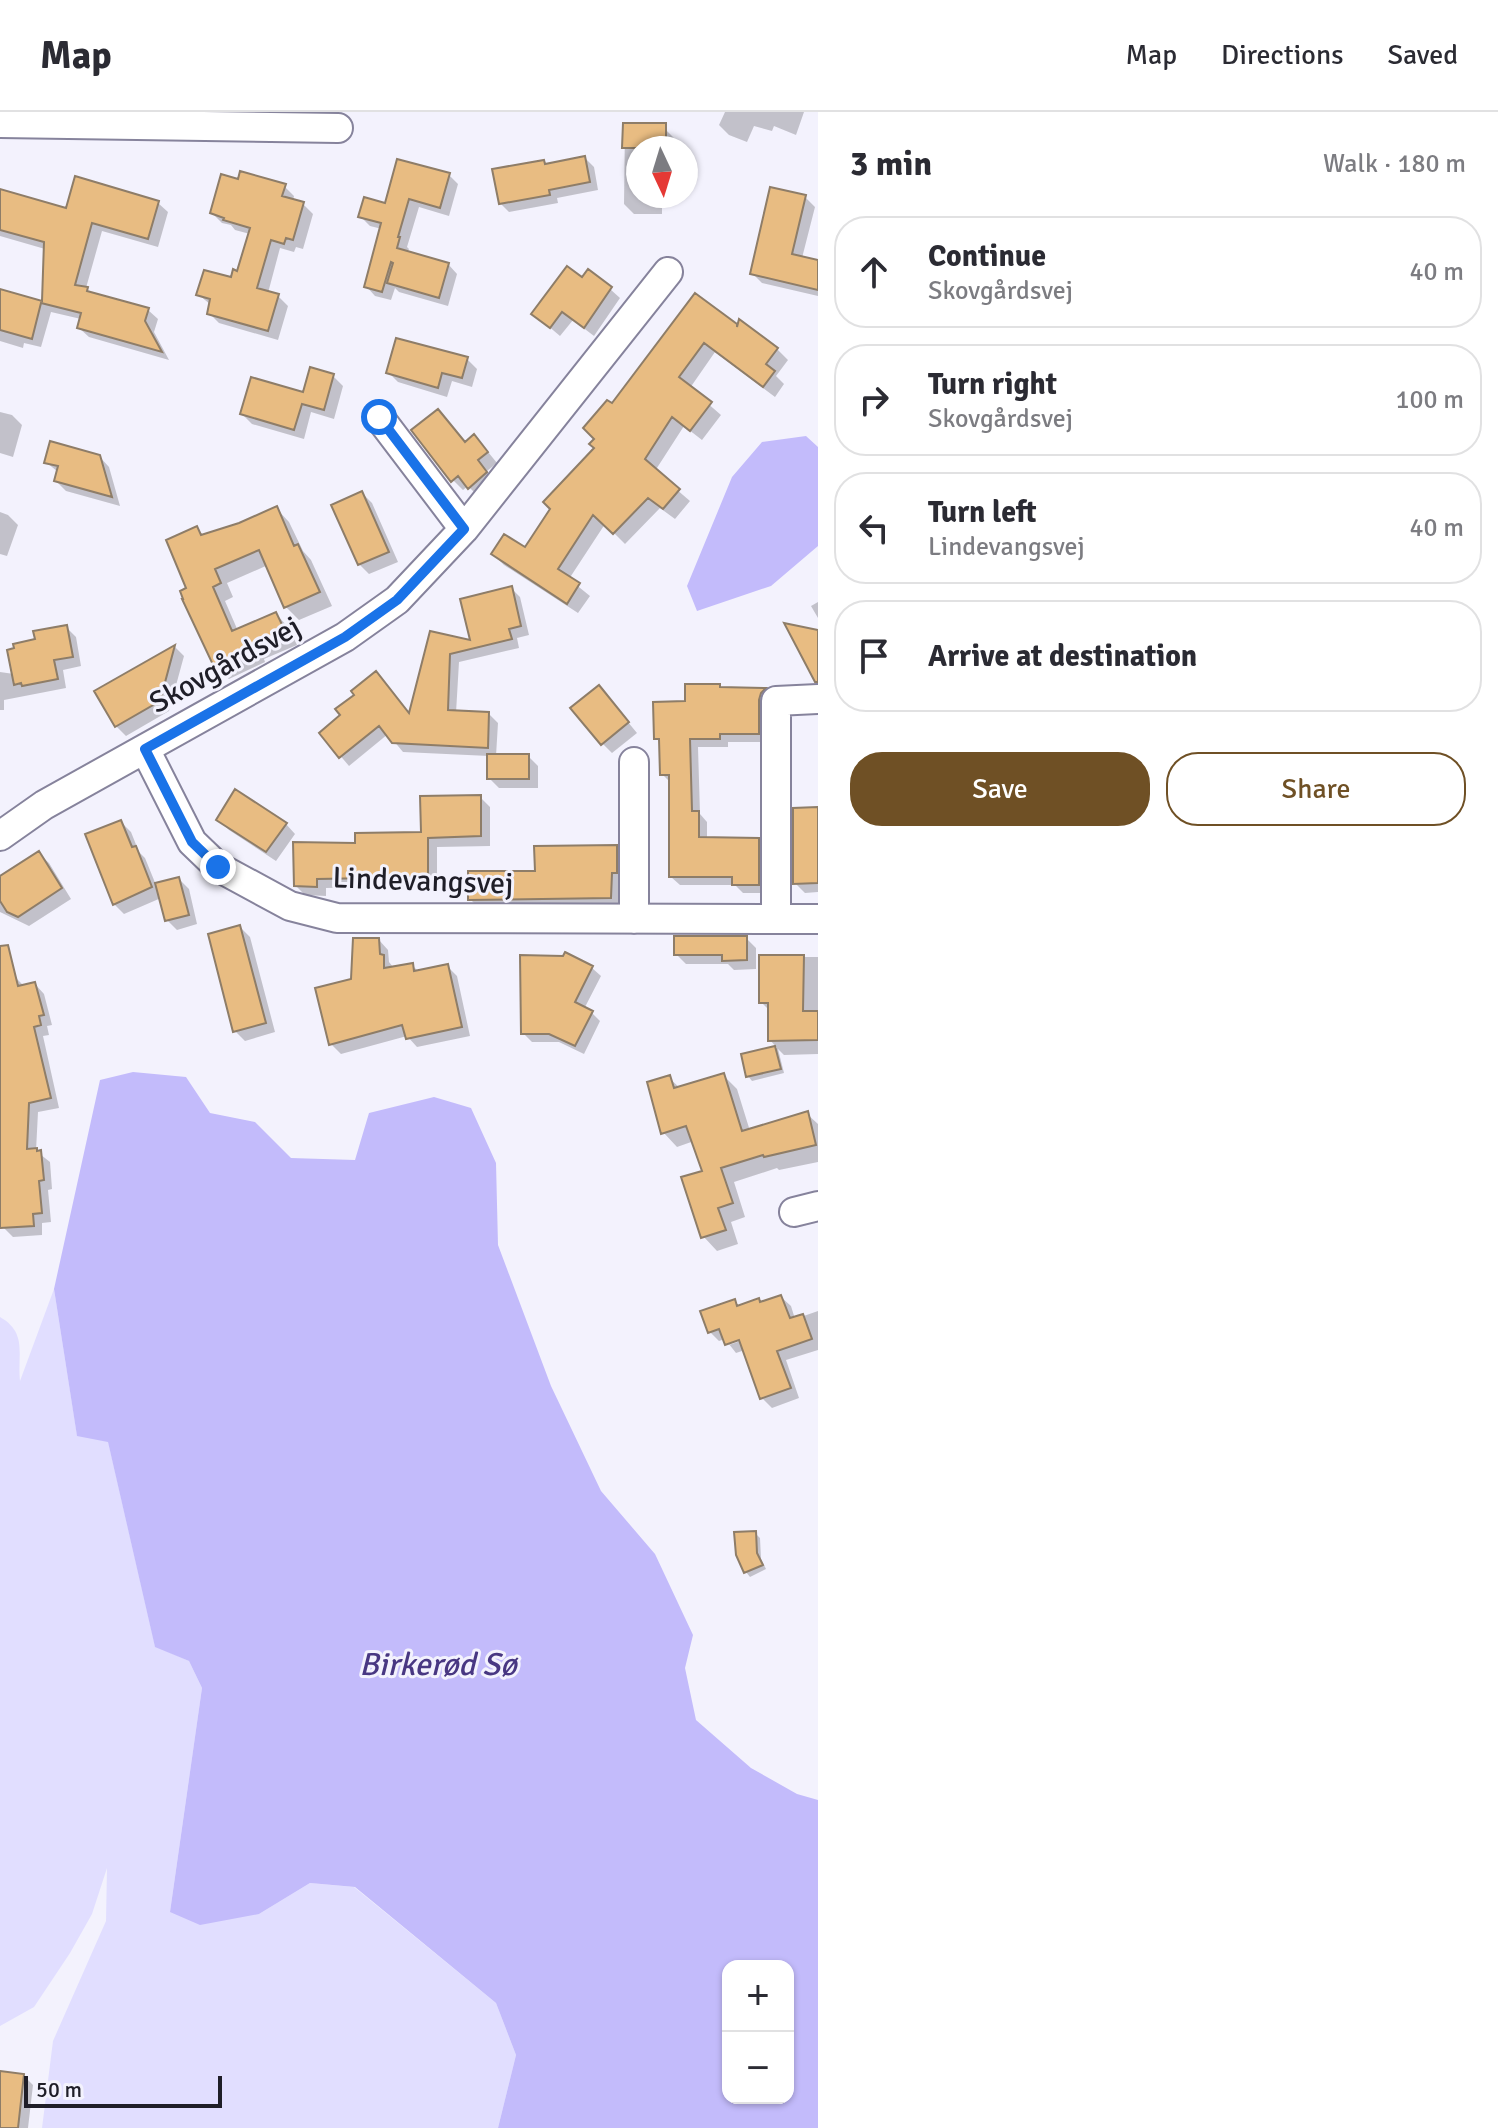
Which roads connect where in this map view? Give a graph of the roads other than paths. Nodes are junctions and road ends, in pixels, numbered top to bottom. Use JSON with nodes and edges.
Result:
{"nodes":[{"id":1,"x":0,"y":123,"type":"edge"},
{"id":2,"x":338,"y":128,"type":"dead end"},
{"id":3,"x":668,"y":272,"type":"dead end"},
{"id":4,"x":379,"y":417,"type":"dead end"},
{"id":5,"x":464,"y":529,"type":"junction"},
{"id":6,"x":818,"y":699,"type":"edge"},
{"id":7,"x":145,"y":749,"type":"junction"},
{"id":8,"x":634,"y":762,"type":"dead end"},
{"id":9,"x":0,"y":836,"type":"edge"},
{"id":10,"x":634,"y":919,"type":"junction"},
{"id":11,"x":776,"y":919,"type":"junction"},
{"id":12,"x":818,"y":919,"type":"edge"}],
"edges":[{"from":1,"to":2,"type":"street"},
{"from":3,"to":5,"type":"street","name":"Skovgårdsvej"},
{"from":4,"to":5,"type":"street"},
{"from":5,"to":7,"type":"street","name":"Skovgårdsvej"},
{"from":6,"to":11,"type":"street"},
{"from":7,"to":9,"type":"street","name":"Skovgårdsvej"},
{"from":7,"to":10,"type":"street","name":"Lindevangsvej"},
{"from":8,"to":10,"type":"street"},
{"from":10,"to":11,"type":"street","name":"Lindevangsvej"},
{"from":11,"to":12,"type":"street","name":"Lindevangsvej"}]}
